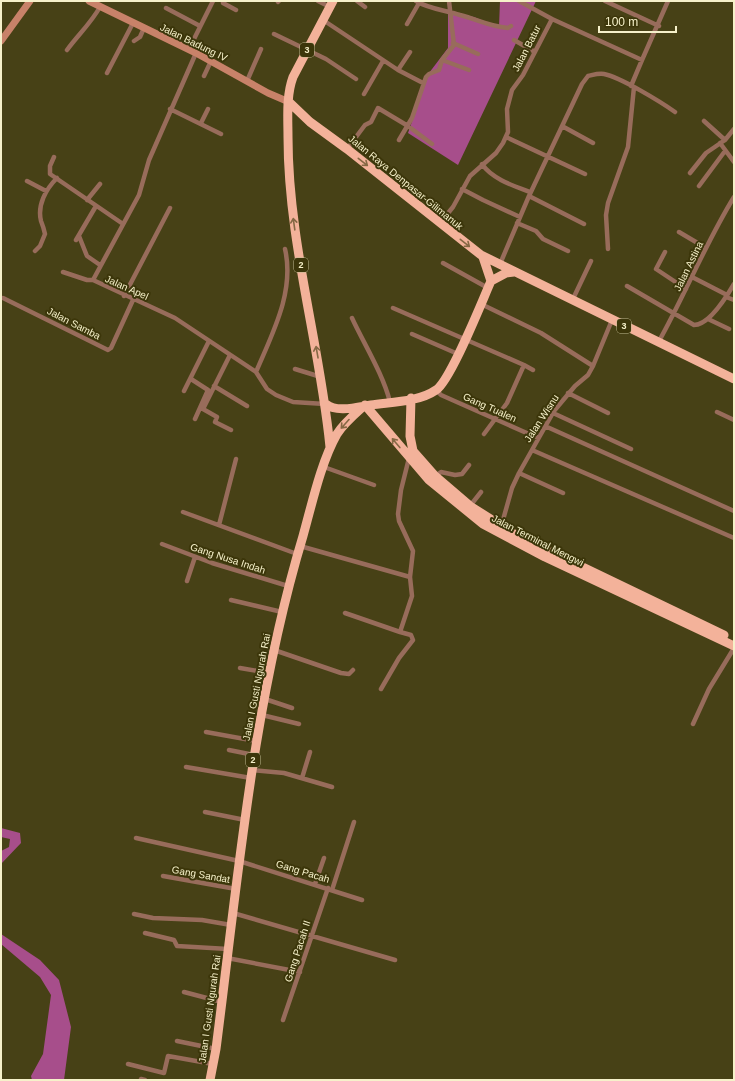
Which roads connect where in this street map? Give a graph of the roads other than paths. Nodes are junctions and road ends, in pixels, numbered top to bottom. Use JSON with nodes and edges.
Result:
{"nodes":[{"id":1,"x":30,"y":1,"type":"edge"},
{"id":2,"x":89,"y":1,"type":"edge"},
{"id":3,"x":212,"y":1,"type":"edge"},
{"id":4,"x":223,"y":1,"type":"edge"},
{"id":5,"x":318,"y":1,"type":"edge"},
{"id":6,"x":357,"y":1,"type":"edge"},
{"id":7,"x":449,"y":1,"type":"edge"},
{"id":8,"x":519,"y":1,"type":"edge"},
{"id":9,"x":605,"y":1,"type":"edge"},
{"id":10,"x":668,"y":1,"type":"edge"},
{"id":11,"x":417,"y":2,"type":"edge"},
{"id":12,"x":331,"y":4,"type":"edge"},
{"id":13,"x":100,"y":6,"type":"junction"},
{"id":14,"x":365,"y":6,"type":"dead end"},
{"id":15,"x":166,"y":8,"type":"dead end"},
{"id":16,"x":236,"y":10,"type":"dead end"},
{"id":17,"x":450,"y":12,"type":"junction"},
{"id":18,"x":552,"y":19,"type":"junction"},
{"id":19,"x":323,"y":20,"type":"junction"},
{"id":20,"x":133,"y":23,"type":"junction"},
{"id":21,"x":407,"y":24,"type":"dead end"},
{"id":22,"x":200,"y":26,"type":"junction"},
{"id":23,"x":511,"y":26,"type":"dead end"},
{"id":24,"x":659,"y":26,"type":"junction"},
{"id":25,"x":144,"y":28,"type":"junction"},
{"id":26,"x":274,"y":34,"type":"dead end"},
{"id":27,"x":514,"y":40,"type":"dead end"},
{"id":28,"x":1,"y":41,"type":"edge"},
{"id":29,"x":134,"y":41,"type":"dead end"},
{"id":30,"x":453,"y":43,"type":"junction"},
{"id":31,"x":188,"y":49,"type":"junction"},
{"id":32,"x":261,"y":49,"type":"dead end"},
{"id":33,"x":67,"y":50,"type":"dead end"},
{"id":34,"x":307,"y":50,"type":"junction"},
{"id":35,"x":410,"y":52,"type":"dead end"},
{"id":36,"x":535,"y":52,"type":"junction"},
{"id":37,"x":196,"y":53,"type":"junction"},
{"id":38,"x":478,"y":54,"type":"dead end"},
{"id":39,"x":442,"y":60,"type":"junction"},
{"id":40,"x":642,"y":60,"type":"junction"},
{"id":41,"x":211,"y":61,"type":"junction"},
{"id":42,"x":383,"y":61,"type":"junction"},
{"id":43,"x":398,"y":70,"type":"junction"},
{"id":44,"x":469,"y":70,"type":"dead end"},
{"id":45,"x":107,"y":73,"type":"dead end"},
{"id":46,"x":204,"y":76,"type":"dead end"},
{"id":47,"x":356,"y":79,"type":"dead end"},
{"id":48,"x":247,"y":81,"type":"junction"},
{"id":49,"x":423,"y":84,"type":"junction"},
{"id":50,"x":632,"y":86,"type":"junction"},
{"id":51,"x":364,"y":94,"type":"dead end"},
{"id":52,"x":289,"y":102,"type":"junction"},
{"id":53,"x":170,"y":109,"type":"junction"},
{"id":54,"x":208,"y":109,"type":"dead end"},
{"id":55,"x":675,"y":112,"type":"dead end"},
{"id":56,"x":704,"y":121,"type":"dead end"},
{"id":57,"x":310,"y":122,"type":"junction"},
{"id":58,"x":202,"y":123,"type":"junction"},
{"id":59,"x":288,"y":125,"type":"junction"},
{"id":60,"x":408,"y":126,"type":"junction"},
{"id":61,"x":562,"y":126,"type":"junction"},
{"id":62,"x":734,"y":129,"type":"edge"},
{"id":63,"x":221,"y":134,"type":"dead end"},
{"id":64,"x":506,"y":137,"type":"junction"},
{"id":65,"x":399,"y":140,"type":"dead end"},
{"id":66,"x":725,"y":140,"type":"junction"},
{"id":67,"x":593,"y":143,"type":"dead end"},
{"id":68,"x":720,"y":143,"type":"junction"},
{"id":69,"x":432,"y":144,"type":"dead end"},
{"id":70,"x":347,"y":149,"type":"junction"},
{"id":71,"x":725,"y":151,"type":"junction"},
{"id":72,"x":548,"y":156,"type":"junction"},
{"id":73,"x":54,"y":157,"type":"dead end"},
{"id":74,"x":734,"y":162,"type":"edge"},
{"id":75,"x":482,"y":164,"type":"junction"},
{"id":76,"x":690,"y":173,"type":"dead end"},
{"id":77,"x":585,"y":174,"type":"dead end"},
{"id":78,"x":58,"y":180,"type":"junction"},
{"id":79,"x":27,"y":181,"type":"dead end"},
{"id":80,"x":100,"y":184,"type":"dead end"},
{"id":81,"x":699,"y":186,"type":"dead end"},
{"id":82,"x":462,"y":189,"type":"junction"},
{"id":83,"x":46,"y":191,"type":"junction"},
{"id":84,"x":529,"y":194,"type":"junction"},
{"id":85,"x":734,"y":197,"type":"edge"},
{"id":86,"x":87,"y":200,"type":"junction"},
{"id":87,"x":96,"y":206,"type":"junction"},
{"id":88,"x":170,"y":208,"type":"dead end"},
{"id":89,"x":520,"y":217,"type":"junction"},
{"id":90,"x":440,"y":223,"type":"junction"},
{"id":91,"x":517,"y":223,"type":"junction"},
{"id":92,"x":123,"y":224,"type":"junction"},
{"id":93,"x":584,"y":224,"type":"dead end"},
{"id":94,"x":679,"y":232,"type":"dead end"},
{"id":95,"x":706,"y":248,"type":"junction"},
{"id":96,"x":285,"y":249,"type":"dead end"},
{"id":97,"x":608,"y":249,"type":"dead end"},
{"id":98,"x":35,"y":251,"type":"dead end"},
{"id":99,"x":568,"y":251,"type":"dead end"},
{"id":100,"x":665,"y":252,"type":"dead end"},
{"id":101,"x":484,"y":257,"type":"junction"},
{"id":102,"x":590,"y":261,"type":"dead end"},
{"id":103,"x":443,"y":263,"type":"dead end"},
{"id":104,"x":100,"y":265,"type":"junction"},
{"id":105,"x":500,"y":266,"type":"junction"},
{"id":106,"x":63,"y":272,"type":"dead end"},
{"id":107,"x":514,"y":272,"type":"junction"},
{"id":108,"x":692,"y":277,"type":"junction"},
{"id":109,"x":93,"y":280,"type":"junction"},
{"id":110,"x":490,"y":284,"type":"junction"},
{"id":111,"x":734,"y":284,"type":"edge"},
{"id":112,"x":627,"y":286,"type":"dead end"},
{"id":113,"x":686,"y":290,"type":"junction"},
{"id":114,"x":729,"y":294,"type":"edge"},
{"id":115,"x":124,"y":296,"type":"junction"},
{"id":116,"x":4,"y":298,"type":"dead end"},
{"id":117,"x":134,"y":300,"type":"junction"},
{"id":118,"x":734,"y":300,"type":"edge"},
{"id":119,"x":572,"y":301,"type":"junction"},
{"id":120,"x":478,"y":305,"type":"junction"},
{"id":121,"x":393,"y":308,"type":"dead end"},
{"id":122,"x":674,"y":314,"type":"junction"},
{"id":123,"x":352,"y":318,"type":"dead end"},
{"id":124,"x":708,"y":319,"type":"junction"},
{"id":125,"x":612,"y":320,"type":"junction"},
{"id":126,"x":729,"y":329,"type":"dead end"},
{"id":127,"x":412,"y":334,"type":"dead end"},
{"id":128,"x":465,"y":339,"type":"junction"},
{"id":129,"x":209,"y":341,"type":"junction"},
{"id":130,"x":658,"y":343,"type":"junction"},
{"id":131,"x":458,"y":354,"type":"junction"},
{"id":132,"x":230,"y":355,"type":"junction"},
{"id":133,"x":524,"y":365,"type":"junction"},
{"id":134,"x":593,"y":366,"type":"junction"},
{"id":135,"x":295,"y":369,"type":"dead end"},
{"id":136,"x":533,"y":370,"type":"dead end"},
{"id":137,"x":256,"y":372,"type":"junction"},
{"id":138,"x":321,"y":377,"type":"junction"},
{"id":139,"x":191,"y":379,"type":"junction"},
{"id":140,"x":734,"y":379,"type":"edge"},
{"id":141,"x":214,"y":386,"type":"junction"},
{"id":142,"x":436,"y":390,"type":"junction"},
{"id":143,"x":184,"y":391,"type":"dead end"},
{"id":144,"x":568,"y":393,"type":"junction"},
{"id":145,"x":412,"y":398,"type":"junction"},
{"id":146,"x":390,"y":402,"type":"junction"},
{"id":147,"x":326,"y":404,"type":"junction"},
{"id":148,"x":365,"y":405,"type":"junction"},
{"id":149,"x":247,"y":406,"type":"dead end"},
{"id":150,"x":717,"y":412,"type":"dead end"},
{"id":151,"x":553,"y":413,"type":"junction"},
{"id":152,"x":608,"y":413,"type":"dead end"},
{"id":153,"x":495,"y":417,"type":"junction"},
{"id":154,"x":195,"y":419,"type":"dead end"},
{"id":155,"x":734,"y":420,"type":"edge"},
{"id":156,"x":545,"y":426,"type":"junction"},
{"id":157,"x":231,"y":430,"type":"dead end"},
{"id":158,"x":484,"y":434,"type":"dead end"},
{"id":159,"x":538,"y":438,"type":"junction"},
{"id":160,"x":330,"y":447,"type":"junction"},
{"id":161,"x":631,"y":449,"type":"dead end"},
{"id":162,"x":532,"y":450,"type":"junction"},
{"id":163,"x":409,"y":458,"type":"junction"},
{"id":164,"x":236,"y":459,"type":"dead end"},
{"id":165,"x":469,"y":465,"type":"dead end"},
{"id":166,"x":324,"y":467,"type":"junction"},
{"id":167,"x":519,"y":473,"type":"junction"},
{"id":168,"x":432,"y":478,"type":"junction"},
{"id":169,"x":374,"y":485,"type":"dead end"},
{"id":170,"x":481,"y":492,"type":"dead end"},
{"id":171,"x":563,"y":493,"type":"dead end"},
{"id":172,"x":470,"y":506,"type":"junction"},
{"id":173,"x":734,"y":511,"type":"edge"},
{"id":174,"x":183,"y":512,"type":"dead end"},
{"id":175,"x":219,"y":525,"type":"junction"},
{"id":176,"x":500,"y":530,"type":"junction"},
{"id":177,"x":734,"y":538,"type":"edge"},
{"id":178,"x":162,"y":544,"type":"dead end"},
{"id":179,"x":298,"y":550,"type":"junction"},
{"id":180,"x":195,"y":557,"type":"junction"},
{"id":181,"x":410,"y":577,"type":"junction"},
{"id":182,"x":187,"y":582,"type":"dead end"},
{"id":183,"x":288,"y":586,"type":"junction"},
{"id":184,"x":231,"y":600,"type":"dead end"},
{"id":185,"x":282,"y":612,"type":"junction"},
{"id":186,"x":345,"y":613,"type":"dead end"},
{"id":187,"x":400,"y":632,"type":"junction"},
{"id":188,"x":734,"y":640,"type":"edge"},
{"id":189,"x":734,"y":647,"type":"edge"},
{"id":190,"x":274,"y":650,"type":"junction"},
{"id":191,"x":240,"y":668,"type":"dead end"},
{"id":192,"x":353,"y":670,"type":"dead end"},
{"id":193,"x":270,"y":673,"type":"junction"},
{"id":194,"x":382,"y":689,"type":"dead end"},
{"id":195,"x":265,"y":699,"type":"junction"},
{"id":196,"x":292,"y":708,"type":"dead end"},
{"id":197,"x":262,"y":715,"type":"junction"},
{"id":198,"x":299,"y":724,"type":"dead end"},
{"id":199,"x":693,"y":724,"type":"dead end"},
{"id":200,"x":206,"y":732,"type":"dead end"},
{"id":201,"x":256,"y":740,"type":"junction"},
{"id":202,"x":229,"y":750,"type":"dead end"},
{"id":203,"x":310,"y":752,"type":"dead end"},
{"id":204,"x":254,"y":755,"type":"junction"},
{"id":205,"x":186,"y":766,"type":"dead end"},
{"id":206,"x":252,"y":774,"type":"junction"},
{"id":207,"x":302,"y":778,"type":"junction"},
{"id":208,"x":332,"y":787,"type":"dead end"},
{"id":209,"x":205,"y":812,"type":"dead end"},
{"id":210,"x":245,"y":820,"type":"junction"},
{"id":211,"x":354,"y":822,"type":"dead end"},
{"id":212,"x":136,"y":838,"type":"dead end"},
{"id":213,"x":324,"y":858,"type":"dead end"},
{"id":214,"x":239,"y":861,"type":"junction"},
{"id":215,"x":163,"y":876,"type":"dead end"},
{"id":216,"x":316,"y":884,"type":"junction"},
{"id":217,"x":236,"y":889,"type":"junction"},
{"id":218,"x":330,"y":889,"type":"junction"},
{"id":219,"x":362,"y":900,"type":"dead end"},
{"id":220,"x":233,"y":913,"type":"junction"},
{"id":221,"x":134,"y":914,"type":"dead end"},
{"id":222,"x":231,"y":925,"type":"junction"},
{"id":223,"x":145,"y":933,"type":"dead end"},
{"id":224,"x":312,"y":936,"type":"junction"},
{"id":225,"x":228,"y":953,"type":"junction"},
{"id":226,"x":395,"y":960,"type":"dead end"},
{"id":227,"x":300,"y":972,"type":"junction"},
{"id":228,"x":184,"y":992,"type":"dead end"},
{"id":229,"x":222,"y":1002,"type":"junction"},
{"id":230,"x":283,"y":1020,"type":"dead end"},
{"id":231,"x":177,"y":1041,"type":"dead end"},
{"id":232,"x":216,"y":1050,"type":"junction"},
{"id":233,"x":128,"y":1064,"type":"dead end"},
{"id":234,"x":213,"y":1064,"type":"junction"},
{"id":235,"x":210,"y":1080,"type":"edge"}],
"edges":[{"from":1,"to":28,"type":"street"},
{"from":2,"to":13,"type":"street","name":"Jalan Badung IV"},
{"from":3,"to":22,"type":"street"},
{"from":4,"to":16,"type":"street"},
{"from":5,"to":12,"type":"street"},
{"from":6,"to":14,"type":"street"},
{"from":7,"to":17,"type":"street"},
{"from":8,"to":18,"type":"street"},
{"from":9,"to":24,"type":"street"},
{"from":10,"to":24,"type":"street"},
{"from":11,"to":17,"type":"street"},
{"from":11,"to":21,"type":"street"},
{"from":12,"to":19,"type":"highway","number":"3"},
{"from":13,"to":20,"type":"street","name":"Jalan Badung IV"},
{"from":13,"to":33,"type":"street"},
{"from":15,"to":22,"type":"street"},
{"from":17,"to":23,"type":"street"},
{"from":17,"to":30,"type":"street"},
{"from":18,"to":36,"type":"street","name":"Jalan Batur"},
{"from":18,"to":40,"type":"street","name":"Jalan Batur"},
{"from":19,"to":34,"type":"highway","number":"3"},
{"from":19,"to":42,"type":"street"},
{"from":20,"to":25,"type":"street","name":"Jalan Badung IV"},
{"from":20,"to":45,"type":"street"},
{"from":22,"to":31,"type":"street"},
{"from":24,"to":40,"type":"street"},
{"from":25,"to":29,"type":"street"},
{"from":25,"to":31,"type":"street","name":"Jalan Badung IV"},
{"from":26,"to":34,"type":"street"},
{"from":27,"to":36,"type":"street"},
{"from":30,"to":38,"type":"street"},
{"from":30,"to":39,"type":"street"},
{"from":31,"to":37,"type":"street","name":"Jalan Badung IV"},
{"from":32,"to":48,"type":"street"},
{"from":34,"to":47,"type":"street"},
{"from":34,"to":52,"type":"highway","number":"3"},
{"from":35,"to":43,"type":"street"},
{"from":36,"to":64,"type":"street","name":"Jalan Batur"},
{"from":37,"to":41,"type":"street","name":"Jalan Badung IV"},
{"from":37,"to":53,"type":"street","name":"Jalan Apel"},
{"from":39,"to":44,"type":"street"},
{"from":39,"to":49,"type":"street"},
{"from":40,"to":50,"type":"street"},
{"from":41,"to":46,"type":"street"},
{"from":41,"to":48,"type":"street","name":"Jalan Badung IV"},
{"from":42,"to":43,"type":"street"},
{"from":42,"to":51,"type":"street"},
{"from":43,"to":49,"type":"street"},
{"from":48,"to":52,"type":"street","name":"Jalan Badung IV"},
{"from":49,"to":60,"type":"street"},
{"from":50,"to":55,"type":"street"},
{"from":50,"to":61,"type":"street"},
{"from":50,"to":97,"type":"street"},
{"from":52,"to":57,"type":"highway","name":"Jalan Raya Denpasar-Gilimanuk"},
{"from":52,"to":59,"type":"highway","number":"3"},
{"from":53,"to":58,"type":"street"},
{"from":53,"to":92,"type":"street","name":"Jalan Apel"},
{"from":54,"to":58,"type":"street"},
{"from":56,"to":66,"type":"street"},
{"from":57,"to":59,"type":"highway"},
{"from":57,"to":70,"type":"highway","name":"Jalan Raya Denpasar-Gilimanuk"},
{"from":58,"to":63,"type":"street"},
{"from":138,"to":59,"type":"highway","number":"2","one_way":true},
{"from":60,"to":65,"type":"street"},
{"from":60,"to":69,"type":"street"},
{"from":60,"to":70,"type":"street"},
{"from":61,"to":67,"type":"street"},
{"from":61,"to":72,"type":"street"},
{"from":62,"to":66,"type":"street"},
{"from":64,"to":72,"type":"street"},
{"from":64,"to":75,"type":"street"},
{"from":66,"to":68,"type":"street"},
{"from":68,"to":71,"type":"street"},
{"from":68,"to":76,"type":"street"},
{"from":70,"to":90,"type":"highway","name":"Jalan Raya Denpasar-Gilimanuk","one_way":true},
{"from":71,"to":74,"type":"street"},
{"from":71,"to":81,"type":"street"},
{"from":72,"to":77,"type":"street"},
{"from":72,"to":84,"type":"street"},
{"from":73,"to":78,"type":"street"},
{"from":75,"to":82,"type":"street"},
{"from":75,"to":84,"type":"street"},
{"from":78,"to":83,"type":"street"},
{"from":78,"to":86,"type":"street"},
{"from":79,"to":83,"type":"street"},
{"from":80,"to":86,"type":"street"},
{"from":82,"to":89,"type":"street"},
{"from":82,"to":90,"type":"street"},
{"from":83,"to":98,"type":"street"},
{"from":84,"to":89,"type":"street"},
{"from":84,"to":93,"type":"street"},
{"from":85,"to":95,"type":"street","name":"Jalan Astina"},
{"from":86,"to":87,"type":"street"},
{"from":87,"to":92,"type":"street"},
{"from":87,"to":104,"type":"street"},
{"from":88,"to":115,"type":"street"},
{"from":89,"to":91,"type":"street"},
{"from":90,"to":101,"type":"highway","name":"Jalan Raya Denpasar-Gilimanuk","one_way":true},
{"from":91,"to":99,"type":"street"},
{"from":91,"to":105,"type":"street"},
{"from":92,"to":104,"type":"street","name":"Jalan Apel"},
{"from":94,"to":95,"type":"street"},
{"from":95,"to":108,"type":"street","name":"Jalan Astina"},
{"from":96,"to":137,"type":"street"},
{"from":100,"to":113,"type":"street"},
{"from":101,"to":105,"type":"highway","name":"Jalan Raya Denpasar-Gilimanuk","number":"3"},
{"from":101,"to":110,"type":"highway"},
{"from":102,"to":119,"type":"street"},
{"from":103,"to":110,"type":"street"},
{"from":104,"to":109,"type":"street","name":"Jalan Apel"},
{"from":105,"to":107,"type":"highway","name":"Jalan Raya Denpasar-Gilimanuk","number":"3"},
{"from":106,"to":109,"type":"street"},
{"from":107,"to":110,"type":"highway"},
{"from":107,"to":119,"type":"highway","name":"Jalan Raya Denpasar-Gilimanuk","number":"3"},
{"from":108,"to":113,"type":"street","name":"Jalan Astina"},
{"from":108,"to":114,"type":"street"},
{"from":109,"to":115,"type":"street","name":"Jalan Apel"},
{"from":110,"to":120,"type":"highway"},
{"from":111,"to":114,"type":"street"},
{"from":112,"to":122,"type":"street"},
{"from":113,"to":122,"type":"street","name":"Jalan Astina"},
{"from":114,"to":118,"type":"street"},
{"from":114,"to":124,"type":"street"},
{"from":115,"to":117,"type":"street","name":"Jalan Apel"},
{"from":116,"to":117,"type":"street","name":"Jalan Samba"},
{"from":117,"to":129,"type":"street","name":"Jalan Apel"},
{"from":119,"to":125,"type":"highway","name":"Jalan Raya Denpasar-Gilimanuk","number":"3"},
{"from":120,"to":128,"type":"highway"},
{"from":120,"to":134,"type":"street"},
{"from":121,"to":128,"type":"street"},
{"from":122,"to":124,"type":"street"},
{"from":122,"to":130,"type":"street","name":"Jalan Astina"},
{"from":123,"to":146,"type":"street"},
{"from":124,"to":126,"type":"street"},
{"from":125,"to":130,"type":"highway","name":"Jalan Raya Denpasar-Gilimanuk","number":"3"},
{"from":125,"to":134,"type":"street","name":"Jalan Wisnu"},
{"from":127,"to":131,"type":"street"},
{"from":128,"to":131,"type":"highway"},
{"from":128,"to":133,"type":"street"},
{"from":129,"to":132,"type":"street","name":"Jalan Apel"},
{"from":129,"to":139,"type":"street"},
{"from":130,"to":140,"type":"highway","name":"Jalan Raya Denpasar-Gilimanuk","number":"3"},
{"from":131,"to":142,"type":"highway"},
{"from":132,"to":137,"type":"street","name":"Jalan Apel"},
{"from":132,"to":141,"type":"street"},
{"from":133,"to":136,"type":"street"},
{"from":133,"to":153,"type":"street"},
{"from":134,"to":144,"type":"street","name":"Jalan Wisnu"},
{"from":135,"to":138,"type":"street"},
{"from":137,"to":147,"type":"street","name":"Jalan Apel"},
{"from":138,"to":147,"type":"highway","number":"2"},
{"from":139,"to":143,"type":"street"},
{"from":139,"to":154,"type":"street"},
{"from":141,"to":149,"type":"street"},
{"from":141,"to":157,"type":"street"},
{"from":142,"to":145,"type":"highway"},
{"from":142,"to":153,"type":"street","name":"Gang Tualen"},
{"from":144,"to":151,"type":"street","name":"Jalan Wisnu"},
{"from":144,"to":152,"type":"street"},
{"from":145,"to":146,"type":"highway"},
{"from":145,"to":168,"type":"highway","name":"Jalan Terminal Mengwi"},
{"from":146,"to":148,"type":"highway"},
{"from":147,"to":148,"type":"highway"},
{"from":147,"to":160,"type":"highway","number":"2"},
{"from":148,"to":160,"type":"highway","number":"2","one_way":true},
{"from":163,"to":148,"type":"highway","name":"Jalan Terminal Mengwi","one_way":true},
{"from":150,"to":155,"type":"street"},
{"from":151,"to":156,"type":"street","name":"Jalan Wisnu"},
{"from":151,"to":161,"type":"street"},
{"from":153,"to":158,"type":"street"},
{"from":153,"to":159,"type":"street","name":"Gang Tualen"},
{"from":156,"to":159,"type":"street","name":"Jalan Wisnu"},
{"from":156,"to":173,"type":"street"},
{"from":159,"to":162,"type":"street","name":"Jalan Wisnu"},
{"from":160,"to":166,"type":"highway","name":"Jalan I Gusti Ngurah Rai","number":"2"},
{"from":162,"to":167,"type":"street","name":"Jalan Wisnu"},
{"from":162,"to":177,"type":"street"},
{"from":163,"to":168,"type":"highway","name":"Jalan Terminal Mengwi"},
{"from":163,"to":181,"type":"street"},
{"from":164,"to":175,"type":"street"},
{"from":165,"to":168,"type":"street"},
{"from":166,"to":169,"type":"street"},
{"from":166,"to":179,"type":"highway","name":"Jalan I Gusti Ngurah Rai","number":"2"},
{"from":167,"to":171,"type":"street"},
{"from":167,"to":176,"type":"street","name":"Jalan Wisnu"},
{"from":168,"to":172,"type":"highway","name":"Jalan Terminal Mengwi"},
{"from":168,"to":176,"type":"highway","name":"Jalan Terminal Mengwi"},
{"from":170,"to":172,"type":"street"},
{"from":172,"to":176,"type":"highway","name":"Jalan Terminal Mengwi"},
{"from":174,"to":175,"type":"street"},
{"from":175,"to":179,"type":"street"},
{"from":176,"to":188,"type":"highway","name":"Jalan Terminal Mengwi"},
{"from":176,"to":189,"type":"highway","name":"Jalan Terminal Mengwi"},
{"from":178,"to":180,"type":"street","name":"Gang Nusa Indah"},
{"from":179,"to":181,"type":"street"},
{"from":179,"to":183,"type":"highway","name":"Jalan I Gusti Ngurah Rai","number":"2"},
{"from":180,"to":182,"type":"street"},
{"from":180,"to":183,"type":"street","name":"Gang Nusa Indah"},
{"from":181,"to":187,"type":"street"},
{"from":183,"to":185,"type":"highway","name":"Jalan I Gusti Ngurah Rai","number":"2"},
{"from":184,"to":185,"type":"street"},
{"from":185,"to":190,"type":"highway","name":"Jalan I Gusti Ngurah Rai","number":"2"},
{"from":186,"to":187,"type":"street"},
{"from":187,"to":194,"type":"street"},
{"from":189,"to":199,"type":"street"},
{"from":190,"to":192,"type":"street"},
{"from":190,"to":193,"type":"highway","name":"Jalan I Gusti Ngurah Rai","number":"2"},
{"from":191,"to":193,"type":"street"},
{"from":193,"to":195,"type":"highway","name":"Jalan I Gusti Ngurah Rai","number":"2"},
{"from":195,"to":196,"type":"street"},
{"from":195,"to":197,"type":"highway","name":"Jalan I Gusti Ngurah Rai","number":"2"},
{"from":197,"to":198,"type":"street"},
{"from":197,"to":201,"type":"highway","name":"Jalan I Gusti Ngurah Rai","number":"2"},
{"from":200,"to":201,"type":"street"},
{"from":201,"to":204,"type":"highway","name":"Jalan I Gusti Ngurah Rai","number":"2"},
{"from":202,"to":204,"type":"street"},
{"from":203,"to":207,"type":"street"},
{"from":204,"to":206,"type":"highway","name":"Jalan I Gusti Ngurah Rai","number":"2"},
{"from":205,"to":206,"type":"street"},
{"from":206,"to":207,"type":"street"},
{"from":206,"to":210,"type":"highway","name":"Jalan I Gusti Ngurah Rai","number":"2"},
{"from":207,"to":208,"type":"street"},
{"from":209,"to":210,"type":"street"},
{"from":210,"to":214,"type":"highway","name":"Jalan I Gusti Ngurah Rai","number":"2"},
{"from":211,"to":218,"type":"street","name":"Gang Pacah II"},
{"from":212,"to":214,"type":"street","name":"Gang Pacah"},
{"from":213,"to":216,"type":"street"},
{"from":214,"to":216,"type":"street","name":"Gang Pacah"},
{"from":214,"to":217,"type":"highway","name":"Jalan I Gusti Ngurah Rai","number":"2"},
{"from":215,"to":217,"type":"street","name":"Gang Sandat"},
{"from":216,"to":218,"type":"street","name":"Gang Pacah"},
{"from":217,"to":220,"type":"highway","name":"Jalan I Gusti Ngurah Rai","number":"2"},
{"from":218,"to":219,"type":"street","name":"Gang Pacah"},
{"from":218,"to":224,"type":"street","name":"Gang Pacah II"},
{"from":220,"to":222,"type":"highway","name":"Jalan I Gusti Ngurah Rai","number":"2"},
{"from":220,"to":224,"type":"street"},
{"from":221,"to":222,"type":"street"},
{"from":222,"to":225,"type":"highway","name":"Jalan I Gusti Ngurah Rai","number":"2"},
{"from":223,"to":225,"type":"street"},
{"from":224,"to":226,"type":"street"},
{"from":224,"to":227,"type":"street","name":"Gang Pacah II"},
{"from":225,"to":227,"type":"street"},
{"from":225,"to":229,"type":"highway","name":"Jalan I Gusti Ngurah Rai","number":"2"},
{"from":227,"to":230,"type":"street","name":"Gang Pacah II"},
{"from":228,"to":229,"type":"street"},
{"from":229,"to":232,"type":"highway","name":"Jalan I Gusti Ngurah Rai","number":"2"},
{"from":231,"to":232,"type":"street"},
{"from":232,"to":234,"type":"highway","name":"Jalan I Gusti Ngurah Rai","number":"2"},
{"from":233,"to":234,"type":"street"},
{"from":234,"to":235,"type":"highway","name":"Jalan I Gusti Ngurah Rai","number":"2"}]}
